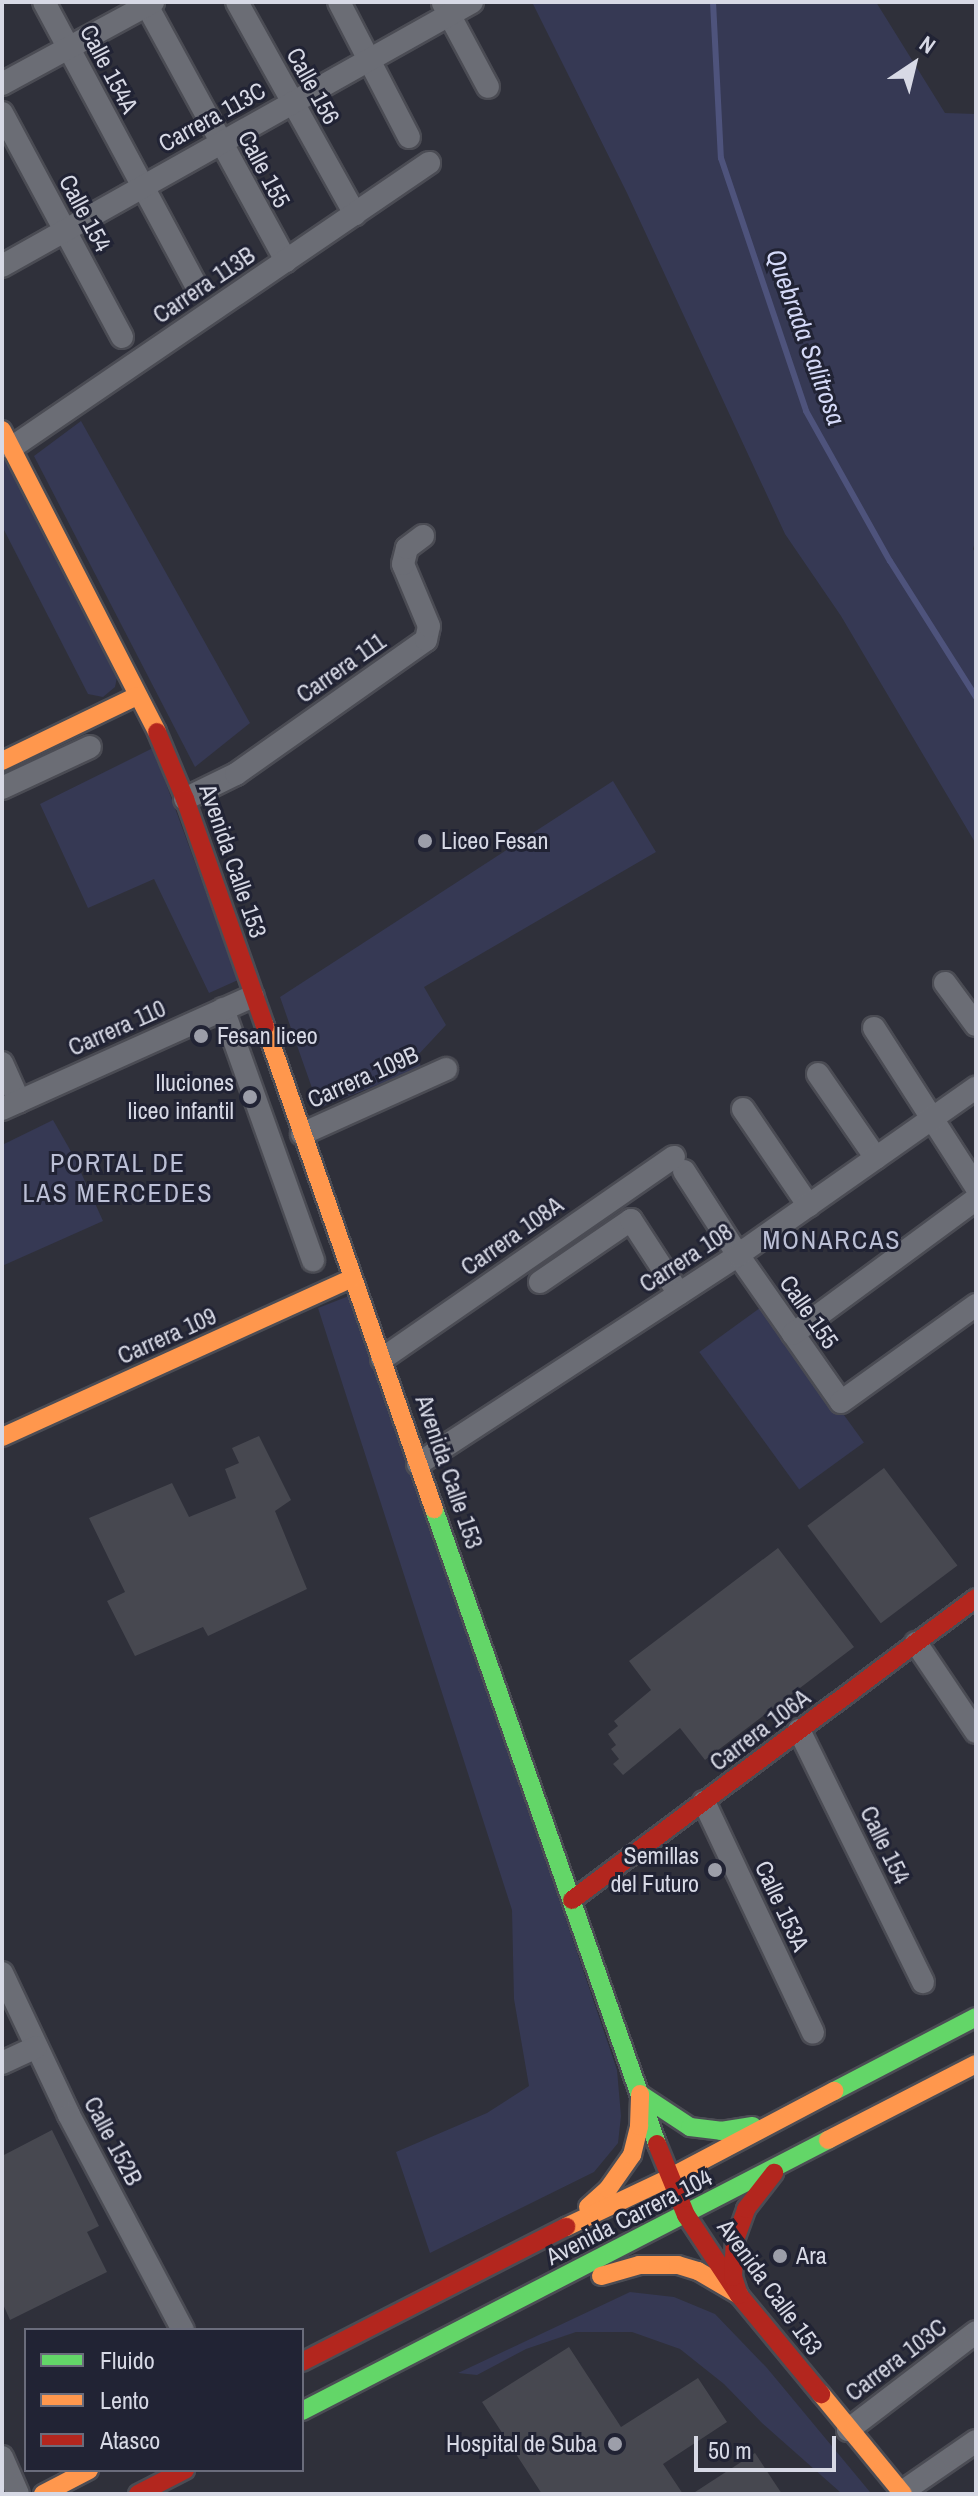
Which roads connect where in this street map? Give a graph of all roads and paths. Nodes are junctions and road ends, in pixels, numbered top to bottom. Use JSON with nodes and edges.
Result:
{"nodes":[{"id":1,"x":44,"y":2,"type":"edge"},
{"id":2,"x":237,"y":2,"type":"edge"},
{"id":3,"x":339,"y":2,"type":"edge"},
{"id":4,"x":472,"y":2,"type":"edge"},
{"id":5,"x":148,"y":3,"type":"edge"},
{"id":6,"x":445,"y":8,"type":"edge"},
{"id":7,"x":69,"y":48,"type":"junction"},
{"id":8,"x":370,"y":59,"type":"junction"},
{"id":9,"x":2,"y":84,"type":"edge"},
{"id":10,"x":488,"y":87,"type":"dead end"},
{"id":11,"x":291,"y":102,"type":"junction"},
{"id":12,"x":2,"y":113,"type":"edge"},
{"id":13,"x":409,"y":137,"type":"dead end"},
{"id":14,"x":220,"y":142,"type":"junction"},
{"id":15,"x":428,"y":164,"type":"dead end"},
{"id":16,"x":143,"y":186,"type":"junction"},
{"id":17,"x":355,"y":214,"type":"junction"},
{"id":18,"x":64,"y":230,"type":"junction"},
{"id":19,"x":286,"y":261,"type":"junction"},
{"id":20,"x":2,"y":266,"type":"edge"},
{"id":21,"x":197,"y":287,"type":"dead end"},
{"id":22,"x":122,"y":337,"type":"dead end"},
{"id":23,"x":7,"y":439,"type":"edge"},
{"id":24,"x":423,"y":536,"type":"dead end"},
{"id":25,"x":137,"y":696,"type":"junction"},
{"id":26,"x":90,"y":747,"type":"dead end"},
{"id":27,"x":2,"y":761,"type":"edge"},
{"id":28,"x":2,"y":788,"type":"edge"},
{"id":29,"x":185,"y":799,"type":"junction"},
{"id":30,"x":945,"y":983,"type":"dead end"},
{"id":31,"x":253,"y":996,"type":"junction"},
{"id":32,"x":223,"y":1009,"type":"junction"},
{"id":33,"x":976,"y":1025,"type":"edge"},
{"id":34,"x":874,"y":1028,"type":"dead end"},
{"id":35,"x":2,"y":1063,"type":"edge"},
{"id":36,"x":446,"y":1069,"type":"dead end"},
{"id":37,"x":818,"y":1074,"type":"dead end"},
{"id":38,"x":976,"y":1088,"type":"edge"},
{"id":39,"x":10,"y":1105,"type":"edge"},
{"id":40,"x":743,"y":1109,"type":"dead end"},
{"id":41,"x":935,"y":1118,"type":"junction"},
{"id":42,"x":302,"y":1134,"type":"junction"},
{"id":43,"x":876,"y":1158,"type":"junction"},
{"id":44,"x":679,"y":1164,"type":"joint"},
{"id":45,"x":976,"y":1187,"type":"edge"},
{"id":46,"x":976,"y":1199,"type":"edge"},
{"id":47,"x":809,"y":1206,"type":"junction"},
{"id":48,"x":738,"y":1255,"type":"junction"},
{"id":49,"x":313,"y":1260,"type":"dead end"},
{"id":50,"x":352,"y":1278,"type":"junction"},
{"id":51,"x":540,"y":1282,"type":"dead end"},
{"id":52,"x":679,"y":1294,"type":"junction"},
{"id":53,"x":976,"y":1305,"type":"edge"},
{"id":54,"x":793,"y":1334,"type":"junction"},
{"id":55,"x":382,"y":1359,"type":"junction"},
{"id":56,"x":2,"y":1437,"type":"edge"},
{"id":57,"x":418,"y":1464,"type":"junction"},
{"id":58,"x":976,"y":1598,"type":"edge"},
{"id":59,"x":916,"y":1643,"type":"junction"},
{"id":60,"x":799,"y":1730,"type":"junction"},
{"id":61,"x":976,"y":1732,"type":"edge"},
{"id":62,"x":704,"y":1802,"type":"junction"},
{"id":63,"x":572,"y":1900,"type":"junction"},
{"id":64,"x":2,"y":1973,"type":"edge"},
{"id":65,"x":923,"y":1982,"type":"dead end"},
{"id":66,"x":976,"y":2017,"type":"edge"},
{"id":67,"x":813,"y":2033,"type":"dead end"},
{"id":68,"x":37,"y":2047,"type":"junction"},
{"id":69,"x":2,"y":2063,"type":"edge"},
{"id":70,"x":976,"y":2064,"type":"edge"},
{"id":71,"x":640,"y":2094,"type":"junction"},
{"id":72,"x":775,"y":2121,"type":"junction"},
{"id":73,"x":780,"y":2166,"type":"junction"},
{"id":74,"x":669,"y":2178,"type":"junction"},
{"id":75,"x":686,"y":2215,"type":"junction"},
{"id":76,"x":559,"y":2230,"type":"junction"},
{"id":77,"x":739,"y":2295,"type":"junction"},
{"id":78,"x":528,"y":2296,"type":"junction"},
{"id":79,"x":182,"y":2328,"type":"edge"},
{"id":80,"x":976,"y":2332,"type":"edge"},
{"id":81,"x":304,"y":2361,"type":"edge"},
{"id":82,"x":304,"y":2410,"type":"edge"},
{"id":83,"x":848,"y":2430,"type":"junction"},
{"id":84,"x":976,"y":2441,"type":"edge"},
{"id":85,"x":2,"y":2457,"type":"edge"},
{"id":86,"x":85,"y":2472,"type":"edge"},
{"id":87,"x":181,"y":2472,"type":"edge"},
{"id":88,"x":902,"y":2493,"type":"edge"},
{"id":89,"x":18,"y":2494,"type":"edge"},
{"id":90,"x":43,"y":2494,"type":"edge"},
{"id":91,"x":138,"y":2494,"type":"edge"}],
"edges":[{"from":1,"to":7,"type":"street","name":"Calle 154A"},
{"from":2,"to":11,"type":"street","name":"Calle 156"},
{"from":3,"to":8,"type":"street"},
{"from":4,"to":6,"type":"street","name":"Carrera 113C"},
{"from":5,"to":7,"type":"street"},
{"from":5,"to":14,"type":"street","name":"Calle 155"},
{"from":6,"to":8,"type":"street","name":"Carrera 113C"},
{"from":6,"to":10,"type":"street"},
{"from":7,"to":9,"type":"street"},
{"from":7,"to":16,"type":"street","name":"Calle 154A"},
{"from":8,"to":11,"type":"street","name":"Carrera 113C"},
{"from":8,"to":13,"type":"street"},
{"from":11,"to":14,"type":"street","name":"Carrera 113C"},
{"from":11,"to":17,"type":"street","name":"Calle 156"},
{"from":12,"to":18,"type":"street","name":"Calle 154"},
{"from":14,"to":16,"type":"street","name":"Carrera 113C"},
{"from":14,"to":19,"type":"street","name":"Calle 155"},
{"from":15,"to":17,"type":"street","name":"Carrera 113B"},
{"from":16,"to":18,"type":"street","name":"Carrera 113C"},
{"from":16,"to":21,"type":"street","name":"Calle 154A"},
{"from":17,"to":19,"type":"street","name":"Carrera 113B"},
{"from":18,"to":20,"type":"street","name":"Carrera 113C"},
{"from":18,"to":22,"type":"street","name":"Calle 154"},
{"from":19,"to":23,"type":"street","name":"Carrera 113B"},
{"from":23,"to":25,"type":"street","name":"Avenida Calle 153"},
{"from":24,"to":29,"type":"street","name":"Carrera 111"},
{"from":25,"to":27,"type":"street"},
{"from":25,"to":29,"type":"street","name":"Avenida Calle 153"},
{"from":26,"to":28,"type":"street"},
{"from":29,"to":31,"type":"street","name":"Avenida Calle 153"},
{"from":30,"to":33,"type":"street"},
{"from":31,"to":32,"type":"street","name":"Carrera 110"},
{"from":31,"to":42,"type":"street","name":"Avenida Calle 153"},
{"from":32,"to":39,"type":"street","name":"Carrera 110"},
{"from":32,"to":49,"type":"street"},
{"from":34,"to":41,"type":"street"},
{"from":35,"to":39,"type":"street"},
{"from":36,"to":42,"type":"street","name":"Carrera 109B"},
{"from":37,"to":43,"type":"street"},
{"from":38,"to":41,"type":"street","name":"Carrera 108"},
{"from":40,"to":47,"type":"street"},
{"from":41,"to":43,"type":"street","name":"Carrera 108"},
{"from":41,"to":45,"type":"street"},
{"from":42,"to":50,"type":"street","name":"Avenida Calle 153"},
{"from":43,"to":47,"type":"street","name":"Carrera 108"},
{"from":44,"to":48,"type":"street","name":"Calle 155"},
{"from":44,"to":55,"type":"street","name":"Carrera 108A"},
{"from":46,"to":54,"type":"street"},
{"from":47,"to":48,"type":"street","name":"Carrera 108"},
{"from":48,"to":52,"type":"street","name":"Carrera 108"},
{"from":48,"to":54,"type":"street","name":"Calle 155"},
{"from":50,"to":55,"type":"street","name":"Avenida Calle 153"},
{"from":50,"to":56,"type":"street","name":"Carrera 109"},
{"from":51,"to":52,"type":"street"},
{"from":52,"to":57,"type":"street","name":"Carrera 108"},
{"from":53,"to":54,"type":"street","name":"Calle 155"},
{"from":55,"to":57,"type":"street","name":"Avenida Calle 153"},
{"from":57,"to":63,"type":"street","name":"Avenida Calle 153"},
{"from":58,"to":59,"type":"street","name":"Carrera 106A"},
{"from":59,"to":60,"type":"street","name":"Carrera 106A"},
{"from":59,"to":61,"type":"street"},
{"from":60,"to":62,"type":"street","name":"Carrera 106A"},
{"from":60,"to":65,"type":"street","name":"Calle 154"},
{"from":62,"to":63,"type":"street","name":"Carrera 106A"},
{"from":62,"to":67,"type":"street","name":"Calle 153A"},
{"from":63,"to":71,"type":"street","name":"Avenida Calle 153"},
{"from":64,"to":68,"type":"street","name":"Calle 152B"},
{"from":66,"to":72,"type":"street","name":"Avenida Carrera 104"},
{"from":68,"to":69,"type":"street"},
{"from":68,"to":79,"type":"street","name":"Calle 152B"},
{"from":70,"to":73,"type":"street","name":"Avenida Carrera 104"},
{"from":71,"to":72,"type":"street"},
{"from":71,"to":74,"type":"street","name":"Avenida Calle 153"},
{"from":71,"to":76,"type":"street"},
{"from":72,"to":74,"type":"street","name":"Avenida Carrera 104"},
{"from":73,"to":75,"type":"street","name":"Avenida Carrera 104"},
{"from":73,"to":77,"type":"street"},
{"from":74,"to":75,"type":"street","name":"Avenida Calle 153"},
{"from":74,"to":76,"type":"street","name":"Avenida Carrera 104"},
{"from":75,"to":77,"type":"street","name":"Avenida Calle 153"},
{"from":75,"to":78,"type":"street","name":"Avenida Carrera 104"},
{"from":76,"to":81,"type":"street","name":"Avenida Carrera 104"},
{"from":77,"to":78,"type":"street"},
{"from":77,"to":83,"type":"street","name":"Avenida Calle 153"},
{"from":78,"to":82,"type":"street","name":"Avenida Carrera 104"},
{"from":80,"to":83,"type":"street","name":"Carrera 103C"},
{"from":83,"to":88,"type":"street","name":"Avenida Calle 153"},
{"from":84,"to":88,"type":"street"},
{"from":85,"to":89,"type":"street"},
{"from":86,"to":90,"type":"street"},
{"from":87,"to":91,"type":"street"}]}
